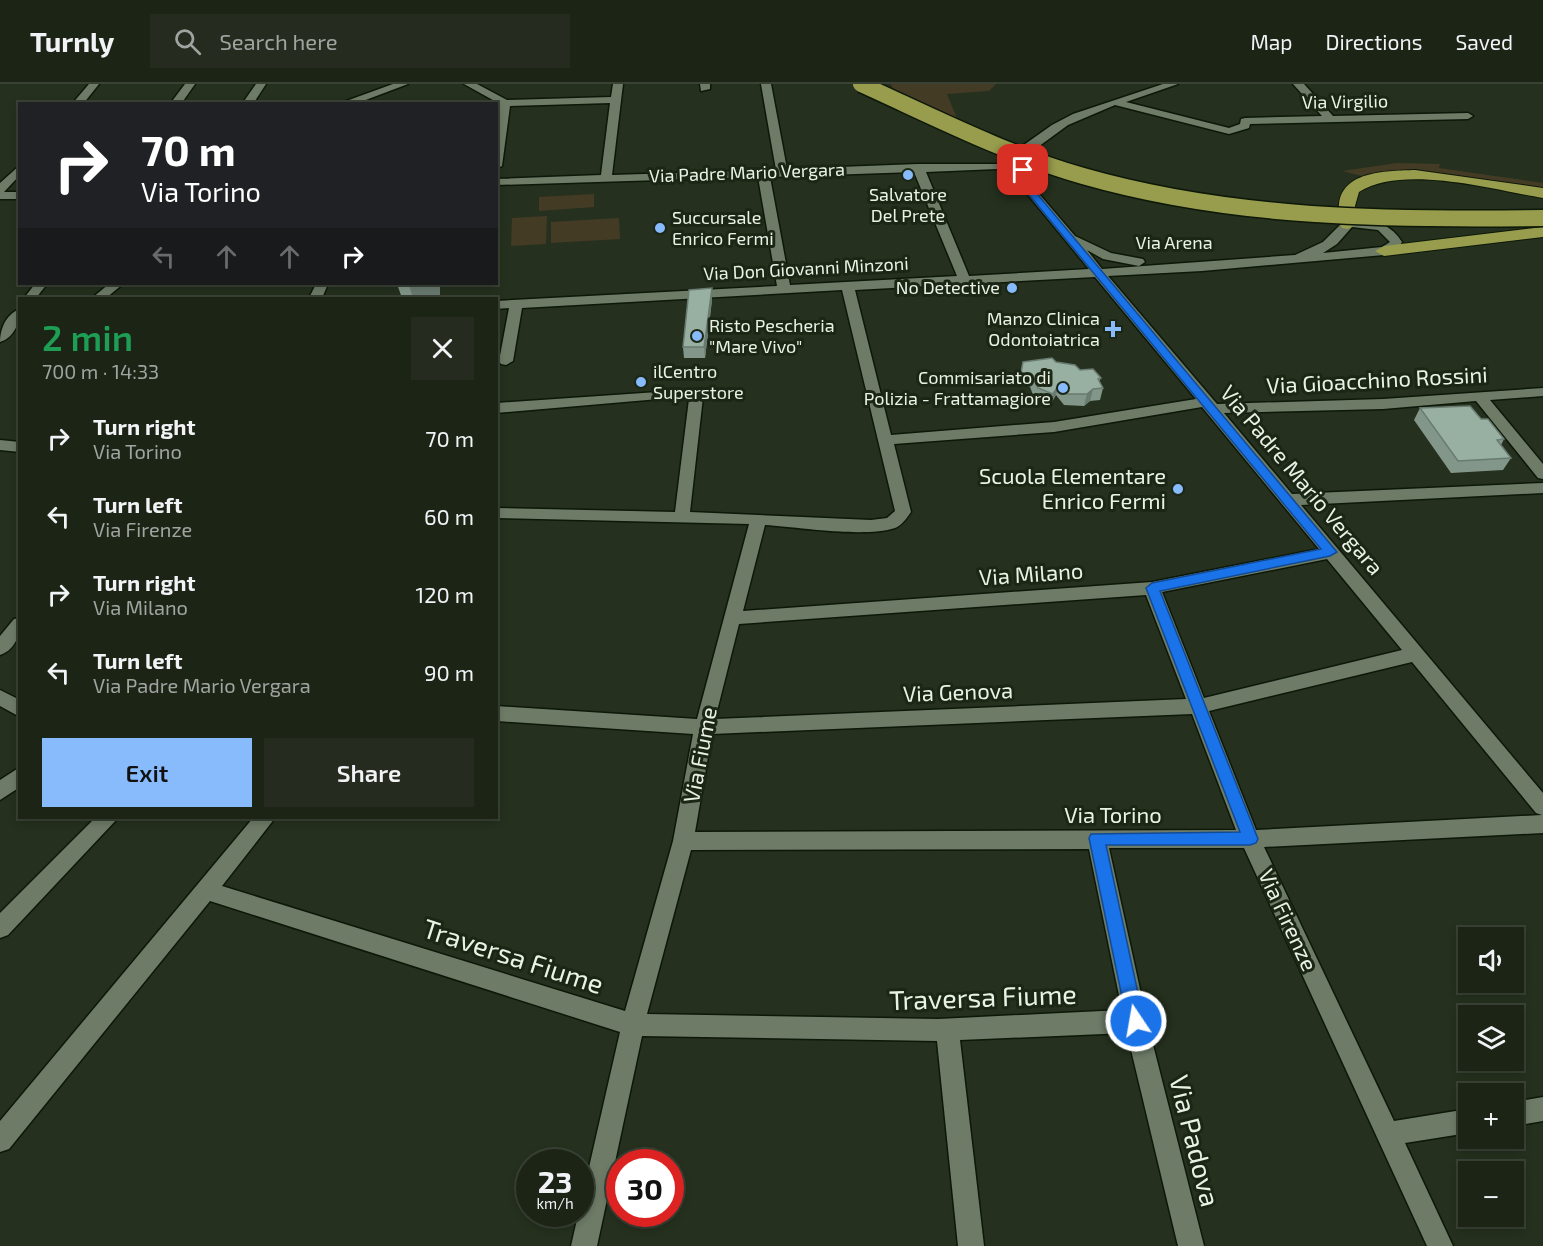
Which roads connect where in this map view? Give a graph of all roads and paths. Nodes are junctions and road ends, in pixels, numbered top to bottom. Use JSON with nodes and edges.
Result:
{"nodes":[{"id":1,"x":94,"y":84,"type":"edge"},
{"id":2,"x":190,"y":84,"type":"edge"},
{"id":3,"x":261,"y":84,"type":"edge"},
{"id":4,"x":402,"y":84,"type":"edge"},
{"id":5,"x":469,"y":84,"type":"edge"},
{"id":6,"x":618,"y":84,"type":"edge"},
{"id":7,"x":766,"y":84,"type":"edge"},
{"id":8,"x":861,"y":84,"type":"edge"},
{"id":9,"x":1173,"y":84,"type":"edge"},
{"id":10,"x":1298,"y":84,"type":"edge"},
{"id":11,"x":616,"y":100,"type":"junction"},
{"id":12,"x":79,"y":102,"type":"edge"},
{"id":13,"x":176,"y":102,"type":"edge"},
{"id":14,"x":249,"y":102,"type":"edge"},
{"id":15,"x":349,"y":102,"type":"edge"},
{"id":16,"x":505,"y":103,"type":"junction"},
{"id":17,"x":1118,"y":103,"type":"junction"},
{"id":18,"x":1468,"y":116,"type":"dead end"},
{"id":19,"x":1330,"y":119,"type":"junction"},
{"id":20,"x":499,"y":130,"type":"edge"},
{"id":21,"x":1026,"y":154,"type":"junction"},
{"id":22,"x":918,"y":167,"type":"junction"},
{"id":23,"x":1003,"y":167,"type":"junction"},
{"id":24,"x":1023,"y":168,"type":"junction"},
{"id":25,"x":18,"y":170,"type":"edge"},
{"id":26,"x":763,"y":172,"type":"junction"},
{"id":27,"x":782,"y":172,"type":"junction"},
{"id":28,"x":606,"y":178,"type":"junction"},
{"id":29,"x":498,"y":182,"type":"edge"},
{"id":30,"x":1024,"y":183,"type":"junction"},
{"id":31,"x":0,"y":190,"type":"edge"},
{"id":32,"x":1543,"y":193,"type":"edge"},
{"id":33,"x":18,"y":195,"type":"edge"},
{"id":34,"x":0,"y":196,"type":"edge"},
{"id":35,"x":1543,"y":218,"type":"edge"},
{"id":36,"x":1348,"y":224,"type":"junction"},
{"id":37,"x":1543,"y":232,"type":"edge"},
{"id":38,"x":1066,"y":233,"type":"junction"},
{"id":39,"x":1384,"y":251,"type":"junction"},
{"id":40,"x":1300,"y":256,"type":"junction"},
{"id":41,"x":1252,"y":262,"type":"junction"},
{"id":42,"x":1098,"y":272,"type":"junction"},
{"id":43,"x":964,"y":279,"type":"junction"},
{"id":44,"x":40,"y":285,"type":"edge"},
{"id":45,"x":116,"y":285,"type":"edge"},
{"id":46,"x":847,"y":285,"type":"junction"},
{"id":47,"x":784,"y":288,"type":"junction"},
{"id":48,"x":31,"y":297,"type":"edge"},
{"id":49,"x":99,"y":297,"type":"edge"},
{"id":50,"x":516,"y":304,"type":"junction"},
{"id":51,"x":498,"y":305,"type":"edge"},
{"id":52,"x":18,"y":315,"type":"edge"},
{"id":53,"x":18,"y":332,"type":"edge"},
{"id":54,"x":2,"y":334,"type":"edge"},
{"id":55,"x":506,"y":361,"type":"dead end"},
{"id":56,"x":1543,"y":392,"type":"edge"},
{"id":57,"x":1479,"y":396,"type":"junction"},
{"id":58,"x":1209,"y":405,"type":"junction"},
{"id":59,"x":498,"y":408,"type":"edge"},
{"id":60,"x":884,"y":440,"type":"junction"},
{"id":61,"x":0,"y":445,"type":"edge"},
{"id":62,"x":18,"y":447,"type":"edge"},
{"id":63,"x":1543,"y":474,"type":"edge"},
{"id":64,"x":1543,"y":488,"type":"edge"},
{"id":65,"x":1288,"y":500,"type":"junction"},
{"id":66,"x":498,"y":513,"type":"edge"},
{"id":67,"x":682,"y":516,"type":"junction"},
{"id":68,"x":758,"y":519,"type":"junction"},
{"id":69,"x":1330,"y":552,"type":"junction"},
{"id":70,"x":1152,"y":588,"type":"junction"},
{"id":71,"x":732,"y":618,"type":"junction"},
{"id":72,"x":18,"y":626,"type":"edge"},
{"id":73,"x":0,"y":648,"type":"edge"},
{"id":74,"x":1415,"y":654,"type":"junction"},
{"id":75,"x":0,"y":697,"type":"edge"},
{"id":76,"x":1200,"y":706,"type":"junction"},
{"id":77,"x":18,"y":709,"type":"edge"},
{"id":78,"x":498,"y":713,"type":"edge"},
{"id":79,"x":704,"y":727,"type":"junction"},
{"id":80,"x":18,"y":777,"type":"edge"},
{"id":81,"x":0,"y":792,"type":"edge"},
{"id":82,"x":1543,"y":807,"type":"edge"},
{"id":83,"x":107,"y":819,"type":"edge"},
{"id":84,"x":264,"y":819,"type":"edge"},
{"id":85,"x":1543,"y":824,"type":"edge"},
{"id":86,"x":1097,"y":838,"type":"junction"},
{"id":87,"x":1250,"y":839,"type":"junction"},
{"id":88,"x":683,"y":841,"type":"junction"},
{"id":89,"x":206,"y":890,"type":"junction"},
{"id":90,"x":4,"y":919,"type":"edge"},
{"id":91,"x":1136,"y":1021,"type":"junction"},
{"id":92,"x":633,"y":1025,"type":"junction"},
{"id":93,"x":947,"y":1030,"type":"junction"},
{"id":94,"x":1543,"y":1109,"type":"edge"},
{"id":95,"x":1524,"y":1112,"type":"edge"},
{"id":96,"x":1458,"y":1123,"type":"edge"},
{"id":97,"x":1387,"y":1134,"type":"junction"},
{"id":98,"x":0,"y":1140,"type":"edge"},
{"id":99,"x":584,"y":1246,"type":"edge"},
{"id":100,"x":971,"y":1246,"type":"edge"},
{"id":101,"x":1191,"y":1246,"type":"edge"},
{"id":102,"x":1440,"y":1246,"type":"edge"}],
"edges":[{"from":1,"to":12,"type":"street"},
{"from":2,"to":13,"type":"street"},
{"from":3,"to":14,"type":"street"},
{"from":4,"to":15,"type":"street"},
{"from":5,"to":16,"type":"street"},
{"from":6,"to":11,"type":"street"},
{"from":7,"to":27,"type":"street"},
{"from":8,"to":35,"type":"highway","bridge":true},
{"from":9,"to":17,"type":"street"},
{"from":10,"to":19,"type":"street"},
{"from":11,"to":16,"type":"street"},
{"from":11,"to":28,"type":"street"},
{"from":16,"to":20,"type":"street"},
{"from":17,"to":19,"type":"street","name":"Via Virgilio"},
{"from":17,"to":21,"type":"street"},
{"from":18,"to":19,"type":"street","name":"Via Virgilio"},
{"from":21,"to":23,"type":"street"},
{"from":21,"to":24,"type":"street"},
{"from":22,"to":23,"type":"street","name":"Via Padre Mario Vergara"},
{"from":22,"to":27,"type":"street","name":"Via Padre Mario Vergara"},
{"from":22,"to":43,"type":"street"},
{"from":23,"to":24,"type":"street"},
{"from":23,"to":30,"type":"street","name":"Via Padre Mario Vergara"},
{"from":24,"to":30,"type":"street"},
{"from":25,"to":31,"type":"street"},
{"from":26,"to":27,"type":"street","name":"Via Padre Mario Vergara"},
{"from":26,"to":28,"type":"street","name":"Via Padre Mario Vergara"},
{"from":26,"to":47,"type":"street"},
{"from":28,"to":29,"type":"street","name":"Via Padre Mario Vergara"},
{"from":30,"to":38,"type":"street","name":"Via Padre Mario Vergara"},
{"from":32,"to":36,"type":"highway"},
{"from":33,"to":34,"type":"street"},
{"from":36,"to":39,"type":"street"},
{"from":36,"to":40,"type":"street"},
{"from":37,"to":39,"type":"highway"},
{"from":38,"to":41,"type":"street","name":"Via Arena"},
{"from":38,"to":42,"type":"street","name":"Via Padre Mario Vergara"},
{"from":39,"to":40,"type":"street"},
{"from":40,"to":41,"type":"street","name":"Via Arena"},
{"from":41,"to":42,"type":"street","name":"Via Arena"},
{"from":42,"to":43,"type":"street","name":"Via Don Giovanni Minzoni"},
{"from":42,"to":58,"type":"street","name":"Via Padre Mario Vergara"},
{"from":43,"to":46,"type":"street","name":"Via Don Giovanni Minzoni"},
{"from":44,"to":48,"type":"street"},
{"from":45,"to":49,"type":"street"},
{"from":46,"to":47,"type":"street","name":"Via Don Giovanni Minzoni"},
{"from":46,"to":60,"type":"street"},
{"from":47,"to":50,"type":"street","name":"Via Don Giovanni Minzoni"},
{"from":50,"to":51,"type":"street","name":"Via Don Giovanni Minzoni"},
{"from":50,"to":55,"type":"street"},
{"from":52,"to":54,"type":"street"},
{"from":53,"to":54,"type":"street"},
{"from":56,"to":57,"type":"street","name":"Via Gioacchino Rossini"},
{"from":57,"to":58,"type":"street","name":"Via Gioacchino Rossini"},
{"from":57,"to":63,"type":"street"},
{"from":58,"to":60,"type":"street","name":"Via Gioacchino Rossini"},
{"from":58,"to":65,"type":"street","name":"Via Padre Mario Vergara"},
{"from":59,"to":67,"type":"street"},
{"from":60,"to":68,"type":"street"},
{"from":61,"to":62,"type":"street"},
{"from":64,"to":65,"type":"street"},
{"from":65,"to":69,"type":"street","name":"Via Padre Mario Vergara"},
{"from":66,"to":67,"type":"street"},
{"from":67,"to":68,"type":"street"},
{"from":68,"to":71,"type":"street","name":"Via Fiume"},
{"from":69,"to":70,"type":"street","name":"Via Milano"},
{"from":69,"to":74,"type":"street","name":"Via Padre Mario Vergara"},
{"from":70,"to":71,"type":"street","name":"Via Milano"},
{"from":70,"to":76,"type":"street","name":"Via Firenze"},
{"from":71,"to":79,"type":"street","name":"Via Fiume"},
{"from":72,"to":73,"type":"street"},
{"from":74,"to":76,"type":"street","name":"Via Genova"},
{"from":74,"to":82,"type":"street","name":"Via Padre Mario Vergara"},
{"from":75,"to":77,"type":"street"},
{"from":76,"to":79,"type":"street","name":"Via Genova"},
{"from":76,"to":87,"type":"street","name":"Via Firenze"},
{"from":78,"to":79,"type":"street","name":"Via Genova"},
{"from":79,"to":88,"type":"street","name":"Via Fiume"},
{"from":80,"to":81,"type":"street"},
{"from":83,"to":90,"type":"street"},
{"from":84,"to":89,"type":"street"},
{"from":85,"to":87,"type":"street","name":"Via Torino"},
{"from":86,"to":87,"type":"street","name":"Via Torino"},
{"from":86,"to":88,"type":"street","name":"Via Torino"},
{"from":86,"to":91,"type":"street","name":"Via Padova"},
{"from":87,"to":97,"type":"street","name":"Via Firenze"},
{"from":88,"to":92,"type":"street","name":"Via Fiume"},
{"from":89,"to":92,"type":"street","name":"Traversa Fiume"},
{"from":89,"to":98,"type":"street"},
{"from":91,"to":93,"type":"street","name":"Traversa Fiume"},
{"from":91,"to":101,"type":"street","name":"Via Padova"},
{"from":92,"to":93,"type":"street","name":"Traversa Fiume"},
{"from":92,"to":99,"type":"street","name":"Via Fiume"},
{"from":93,"to":100,"type":"street"},
{"from":94,"to":95,"type":"street"},
{"from":96,"to":97,"type":"street"},
{"from":97,"to":102,"type":"street","name":"Via Firenze"}]}
